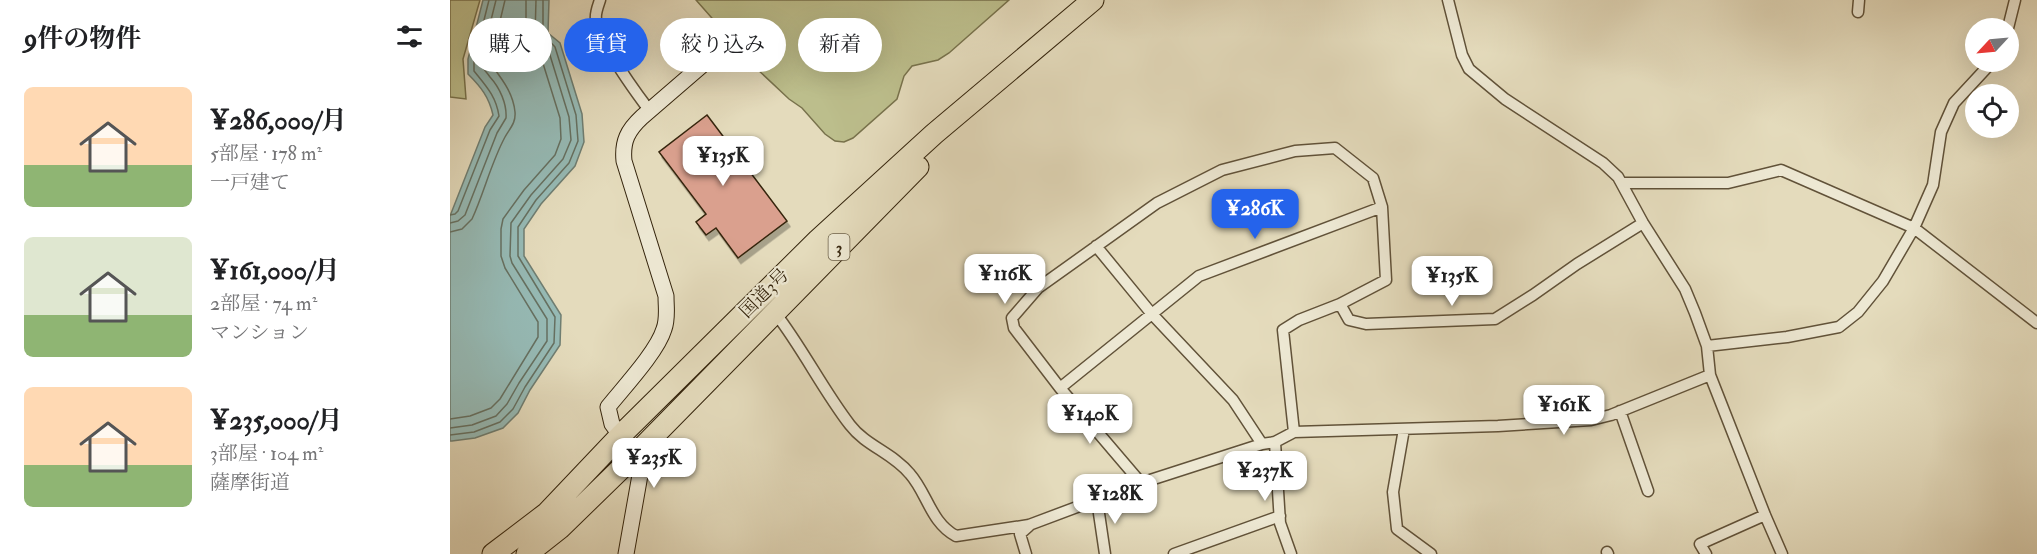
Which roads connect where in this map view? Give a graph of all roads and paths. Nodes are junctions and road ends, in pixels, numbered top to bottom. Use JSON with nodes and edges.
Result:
{"nodes":[{"id":1,"x":600,"y":0,"type":"edge"},
{"id":2,"x":1093,"y":0,"type":"edge"},
{"id":3,"x":1448,"y":0,"type":"edge"},
{"id":4,"x":1859,"y":0,"type":"edge"},
{"id":5,"x":2016,"y":0,"type":"edge"},
{"id":6,"x":1858,"y":12,"type":"dead end"},
{"id":7,"x":2011,"y":18,"type":"edge"},
{"id":8,"x":1045,"y":42,"type":"junction"},
{"id":9,"x":694,"y":72,"type":"edge"},
{"id":10,"x":1982,"y":72,"type":"edge"},
{"id":11,"x":649,"y":111,"type":"junction"},
{"id":12,"x":1622,"y":183,"type":"junction"},
{"id":13,"x":1382,"y":207,"type":"junction"},
{"id":14,"x":1643,"y":223,"type":"junction"},
{"id":15,"x":1914,"y":228,"type":"junction"},
{"id":16,"x":1096,"y":246,"type":"junction"},
{"id":17,"x":1340,"y":304,"type":"junction"},
{"id":18,"x":1151,"y":313,"type":"junction"},
{"id":19,"x":776,"y":314,"type":"junction"},
{"id":20,"x":2037,"y":323,"type":"edge"},
{"id":21,"x":1707,"y":346,"type":"junction"},
{"id":22,"x":1710,"y":375,"type":"junction"},
{"id":23,"x":1060,"y":388,"type":"junction"},
{"id":24,"x":1620,"y":411,"type":"junction"},
{"id":25,"x":1404,"y":429,"type":"junction"},
{"id":26,"x":1294,"y":432,"type":"junction"},
{"id":27,"x":621,"y":435,"type":"junction"},
{"id":28,"x":1275,"y":442,"type":"junction"},
{"id":29,"x":1262,"y":444,"type":"junction"},
{"id":30,"x":635,"y":455,"type":"junction"},
{"id":31,"x":1141,"y":483,"type":"junction"},
{"id":32,"x":1648,"y":491,"type":"dead end"},
{"id":33,"x":1097,"y":500,"type":"junction"},
{"id":34,"x":1765,"y":515,"type":"junction"},
{"id":35,"x":1280,"y":516,"type":"junction"},
{"id":36,"x":1029,"y":525,"type":"junction"},
{"id":37,"x":493,"y":554,"type":"edge"},
{"id":38,"x":527,"y":554,"type":"edge"},
{"id":39,"x":626,"y":554,"type":"edge"},
{"id":40,"x":1026,"y":554,"type":"edge"},
{"id":41,"x":1106,"y":554,"type":"edge"},
{"id":42,"x":1174,"y":554,"type":"edge"},
{"id":43,"x":1291,"y":554,"type":"edge"},
{"id":44,"x":1431,"y":554,"type":"edge"},
{"id":45,"x":1706,"y":554,"type":"edge"},
{"id":46,"x":1782,"y":554,"type":"edge"}],
"edges":[{"from":1,"to":11,"type":"street"},
{"from":2,"to":8,"type":"highway","name":"国道3号","number":"3"},
{"from":3,"to":12,"type":"street"},
{"from":4,"to":6,"type":"street"},
{"from":5,"to":7,"type":"street"},
{"from":8,"to":19,"type":"highway","name":"国道3号","number":"3"},
{"from":8,"to":27,"type":"highway","name":"国道3号","number":"3"},
{"from":9,"to":11,"type":"street"},
{"from":10,"to":15,"type":"street"},
{"from":11,"to":27,"type":"street"},
{"from":12,"to":14,"type":"street"},
{"from":12,"to":15,"type":"street"},
{"from":13,"to":16,"type":"street"},
{"from":13,"to":17,"type":"street"},
{"from":13,"to":18,"type":"street"},
{"from":14,"to":17,"type":"street"},
{"from":14,"to":21,"type":"street"},
{"from":15,"to":20,"type":"street"},
{"from":15,"to":21,"type":"street"},
{"from":16,"to":18,"type":"street"},
{"from":16,"to":23,"type":"street"},
{"from":17,"to":26,"type":"street"},
{"from":18,"to":23,"type":"street"},
{"from":18,"to":29,"type":"street"},
{"from":19,"to":30,"type":"highway","name":"国道3号","number":"3"},
{"from":19,"to":36,"type":"street"},
{"from":21,"to":22,"type":"street"},
{"from":22,"to":24,"type":"street"},
{"from":22,"to":34,"type":"street"},
{"from":23,"to":31,"type":"street"},
{"from":24,"to":25,"type":"street"},
{"from":24,"to":32,"type":"street"},
{"from":25,"to":26,"type":"street"},
{"from":25,"to":44,"type":"street"},
{"from":26,"to":28,"type":"street"},
{"from":27,"to":30,"type":"street"},
{"from":27,"to":37,"type":"highway","name":"国道3号","number":"3"},
{"from":28,"to":29,"type":"street"},
{"from":28,"to":35,"type":"street"},
{"from":29,"to":31,"type":"street"},
{"from":30,"to":38,"type":"highway","name":"国道3号","number":"3"},
{"from":30,"to":39,"type":"street"},
{"from":31,"to":33,"type":"street"},
{"from":33,"to":36,"type":"street"},
{"from":33,"to":41,"type":"street"},
{"from":34,"to":45,"type":"street"},
{"from":34,"to":46,"type":"street"},
{"from":35,"to":42,"type":"street"},
{"from":35,"to":43,"type":"street"},
{"from":36,"to":40,"type":"street"}]}
